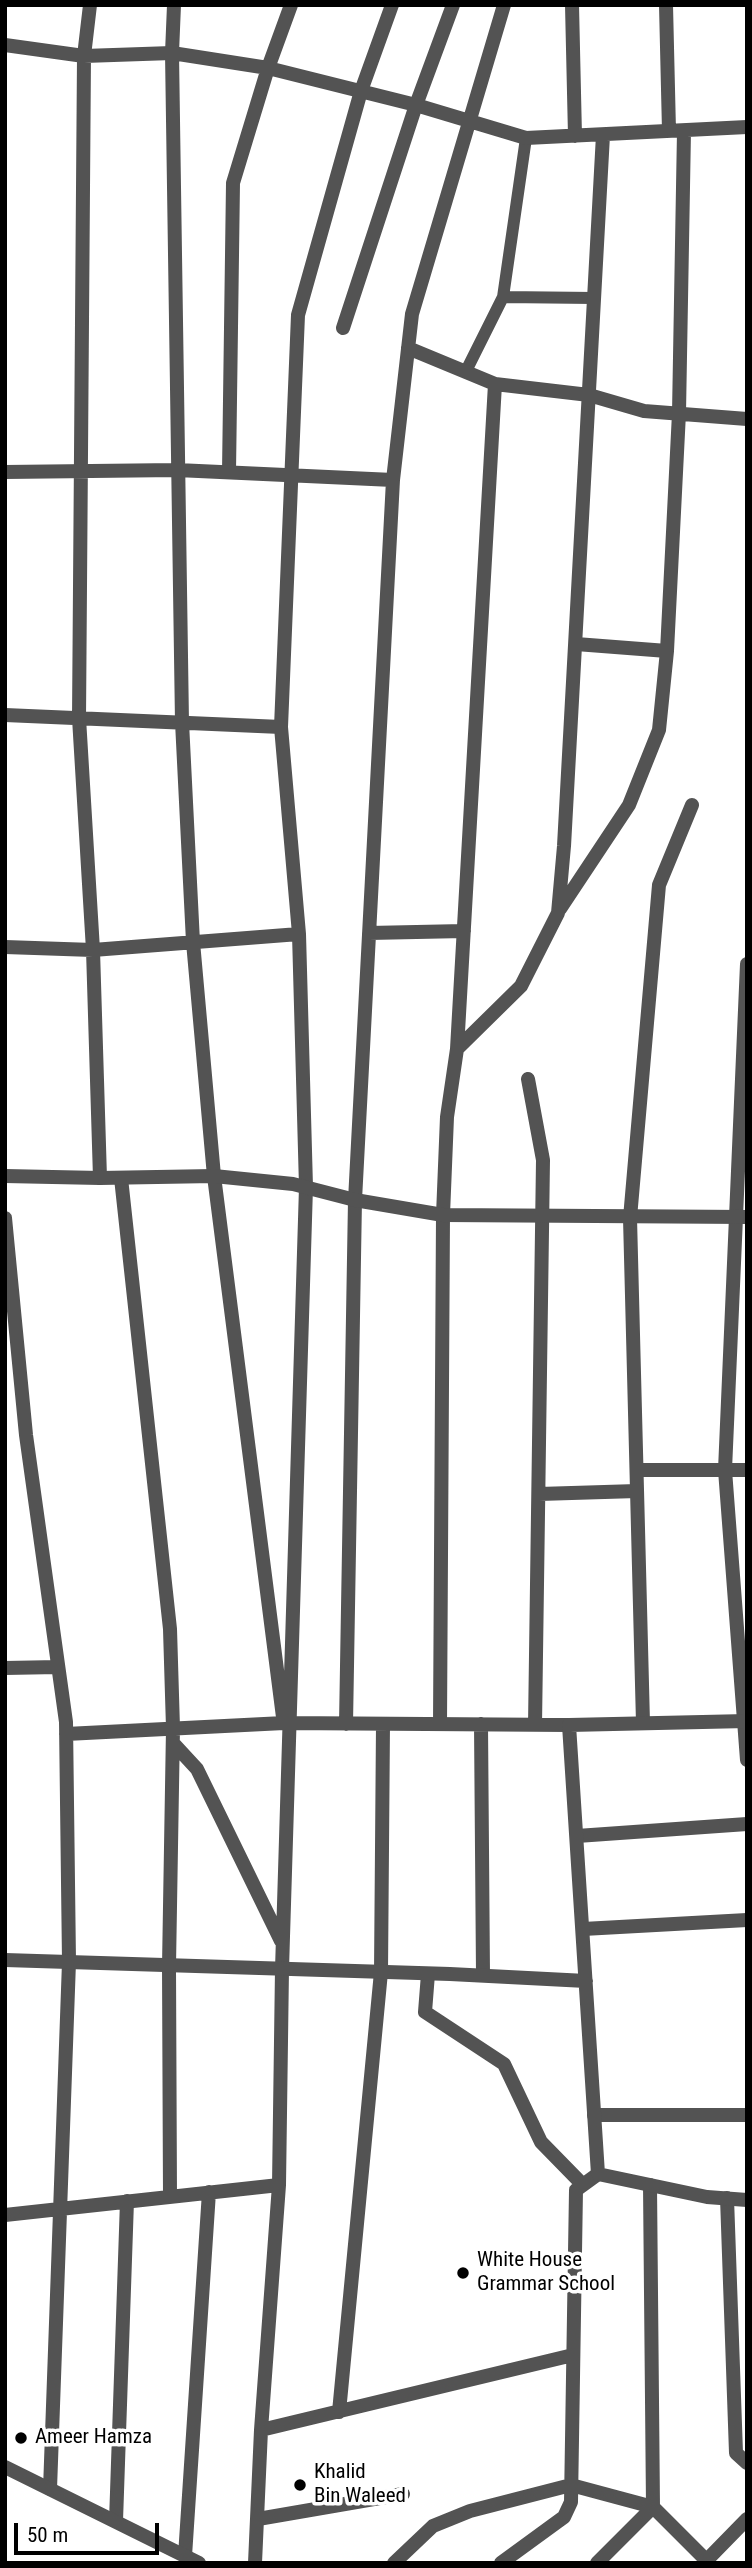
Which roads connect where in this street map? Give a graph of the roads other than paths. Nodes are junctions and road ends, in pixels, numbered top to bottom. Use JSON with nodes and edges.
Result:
{"nodes":[{"id":1,"x":90,"y":5,"type":"edge"},
{"id":2,"x":174,"y":5,"type":"edge"},
{"id":3,"x":291,"y":5,"type":"edge"},
{"id":4,"x":392,"y":5,"type":"edge"},
{"id":5,"x":453,"y":5,"type":"edge"},
{"id":6,"x":504,"y":5,"type":"edge"},
{"id":7,"x":572,"y":5,"type":"edge"},
{"id":8,"x":666,"y":5,"type":"edge"},
{"id":9,"x":5,"y":46,"type":"edge"},
{"id":10,"x":172,"y":53,"type":"junction"},
{"id":11,"x":84,"y":56,"type":"junction"},
{"id":12,"x":268,"y":68,"type":"junction"},
{"id":13,"x":361,"y":91,"type":"junction"},
{"id":14,"x":416,"y":105,"type":"junction"},
{"id":15,"x":468,"y":121,"type":"junction"},
{"id":16,"x":747,"y":127,"type":"edge"},
{"id":17,"x":677,"y":131,"type":"junction"},
{"id":18,"x":603,"y":135,"type":"junction"},
{"id":19,"x":575,"y":136,"type":"junction"},
{"id":20,"x":526,"y":138,"type":"junction"},
{"id":21,"x":503,"y":297,"type":"junction"},
{"id":22,"x":594,"y":298,"type":"junction"},
{"id":23,"x":343,"y":328,"type":"dead end"},
{"id":24,"x":408,"y":348,"type":"junction"},
{"id":25,"x":466,"y":371,"type":"junction"},
{"id":26,"x":495,"y":383,"type":"junction"},
{"id":27,"x":589,"y":395,"type":"junction"},
{"id":28,"x":679,"y":413,"type":"junction"},
{"id":29,"x":747,"y":419,"type":"edge"},
{"id":30,"x":177,"y":470,"type":"junction"},
{"id":31,"x":81,"y":471,"type":"junction"},
{"id":32,"x":5,"y":472,"type":"edge"},
{"id":33,"x":229,"y":472,"type":"junction"},
{"id":34,"x":290,"y":475,"type":"junction"},
{"id":35,"x":393,"y":480,"type":"junction"},
{"id":36,"x":576,"y":644,"type":"junction"},
{"id":37,"x":667,"y":651,"type":"junction"},
{"id":38,"x":5,"y":715,"type":"edge"},
{"id":39,"x":79,"y":718,"type":"junction"},
{"id":40,"x":182,"y":723,"type":"junction"},
{"id":41,"x":281,"y":727,"type":"junction"},
{"id":42,"x":692,"y":805,"type":"dead end"},
{"id":43,"x":558,"y":913,"type":"junction"},
{"id":44,"x":464,"y":931,"type":"junction"},
{"id":45,"x":369,"y":933,"type":"junction"},
{"id":46,"x":299,"y":934,"type":"junction"},
{"id":47,"x":193,"y":942,"type":"junction"},
{"id":48,"x":5,"y":947,"type":"edge"},
{"id":49,"x":93,"y":950,"type":"junction"},
{"id":50,"x":747,"y":964,"type":"edge"},
{"id":51,"x":457,"y":1049,"type":"junction"},
{"id":52,"x":528,"y":1079,"type":"dead end"},
{"id":53,"x":214,"y":1176,"type":"junction"},
{"id":54,"x":5,"y":1177,"type":"edge"},
{"id":55,"x":100,"y":1178,"type":"junction"},
{"id":56,"x":121,"y":1178,"type":"junction"},
{"id":57,"x":306,"y":1187,"type":"junction"},
{"id":58,"x":355,"y":1200,"type":"junction"},
{"id":59,"x":443,"y":1216,"type":"junction"},
{"id":60,"x":544,"y":1217,"type":"junction"},
{"id":61,"x":741,"y":1217,"type":"edge"},
{"id":62,"x":5,"y":1218,"type":"edge"},
{"id":63,"x":630,"y":1218,"type":"junction"},
{"id":64,"x":637,"y":1470,"type":"junction"},
{"id":65,"x":725,"y":1470,"type":"junction"},
{"id":66,"x":747,"y":1470,"type":"edge"},
{"id":67,"x":637,"y":1491,"type":"junction"},
{"id":68,"x":539,"y":1494,"type":"junction"},
{"id":69,"x":58,"y":1667,"type":"junction"},
{"id":70,"x":5,"y":1668,"type":"edge"},
{"id":71,"x":745,"y":1721,"type":"edge"},
{"id":72,"x":287,"y":1723,"type":"junction"},
{"id":73,"x":643,"y":1723,"type":"junction"},
{"id":74,"x":346,"y":1724,"type":"junction"},
{"id":75,"x":383,"y":1724,"type":"junction"},
{"id":76,"x":440,"y":1724,"type":"junction"},
{"id":77,"x":481,"y":1724,"type":"junction"},
{"id":78,"x":535,"y":1725,"type":"junction"},
{"id":79,"x":569,"y":1725,"type":"junction"},
{"id":80,"x":66,"y":1734,"type":"junction"},
{"id":81,"x":173,"y":1736,"type":"junction"},
{"id":82,"x":747,"y":1760,"type":"edge"},
{"id":83,"x":747,"y":1824,"type":"edge"},
{"id":84,"x":577,"y":1836,"type":"junction"},
{"id":85,"x":747,"y":1920,"type":"edge"},
{"id":86,"x":583,"y":1929,"type":"junction"},
{"id":87,"x":283,"y":1945,"type":"junction"},
{"id":88,"x":5,"y":1961,"type":"edge"},
{"id":89,"x":69,"y":1962,"type":"junction"},
{"id":90,"x":169,"y":1966,"type":"junction"},
{"id":91,"x":282,"y":1969,"type":"junction"},
{"id":92,"x":380,"y":1972,"type":"junction"},
{"id":93,"x":428,"y":1974,"type":"junction"},
{"id":94,"x":483,"y":1975,"type":"junction"},
{"id":95,"x":586,"y":1981,"type":"junction"},
{"id":96,"x":594,"y":2115,"type":"junction"},
{"id":97,"x":747,"y":2115,"type":"edge"},
{"id":98,"x":598,"y":2174,"type":"junction"},
{"id":99,"x":279,"y":2185,"type":"junction"},
{"id":100,"x":583,"y":2185,"type":"junction"},
{"id":101,"x":650,"y":2185,"type":"junction"},
{"id":102,"x":209,"y":2192,"type":"junction"},
{"id":103,"x":170,"y":2197,"type":"junction"},
{"id":104,"x":727,"y":2198,"type":"junction"},
{"id":105,"x":747,"y":2200,"type":"edge"},
{"id":106,"x":127,"y":2202,"type":"junction"},
{"id":107,"x":60,"y":2209,"type":"junction"},
{"id":108,"x":5,"y":2215,"type":"edge"},
{"id":109,"x":573,"y":2355,"type":"junction"},
{"id":110,"x":339,"y":2412,"type":"junction"},
{"id":111,"x":261,"y":2430,"type":"junction"},
{"id":112,"x":747,"y":2463,"type":"edge"},
{"id":113,"x":5,"y":2467,"type":"edge"},
{"id":114,"x":571,"y":2485,"type":"junction"},
{"id":115,"x":50,"y":2489,"type":"junction"},
{"id":116,"x":403,"y":2494,"type":"dead end"},
{"id":117,"x":653,"y":2507,"type":"junction"},
{"id":118,"x":258,"y":2519,"type":"junction"},
{"id":119,"x":747,"y":2519,"type":"edge"},
{"id":120,"x":116,"y":2521,"type":"junction"},
{"id":121,"x":185,"y":2556,"type":"junction"},
{"id":122,"x":707,"y":2562,"type":"edge"},
{"id":123,"x":199,"y":2563,"type":"edge"},
{"id":124,"x":255,"y":2563,"type":"edge"},
{"id":125,"x":394,"y":2563,"type":"edge"},
{"id":126,"x":501,"y":2563,"type":"edge"},
{"id":127,"x":597,"y":2563,"type":"edge"}],
"edges":[{"from":1,"to":11,"type":"street"},
{"from":2,"to":10,"type":"street"},
{"from":3,"to":12,"type":"street"},
{"from":4,"to":13,"type":"street"},
{"from":5,"to":14,"type":"street"},
{"from":6,"to":15,"type":"street"},
{"from":7,"to":19,"type":"street"},
{"from":8,"to":17,"type":"street"},
{"from":9,"to":11,"type":"street"},
{"from":10,"to":11,"type":"street"},
{"from":10,"to":12,"type":"street"},
{"from":10,"to":30,"type":"street"},
{"from":11,"to":31,"type":"street"},
{"from":12,"to":13,"type":"street"},
{"from":12,"to":33,"type":"street"},
{"from":13,"to":14,"type":"street"},
{"from":13,"to":34,"type":"street"},
{"from":14,"to":15,"type":"street"},
{"from":14,"to":23,"type":"street"},
{"from":15,"to":20,"type":"street"},
{"from":15,"to":24,"type":"street"},
{"from":16,"to":17,"type":"street"},
{"from":17,"to":18,"type":"street"},
{"from":17,"to":28,"type":"street"},
{"from":18,"to":19,"type":"street"},
{"from":18,"to":22,"type":"street"},
{"from":19,"to":20,"type":"street"},
{"from":20,"to":21,"type":"lane"},
{"from":21,"to":22,"type":"lane"},
{"from":21,"to":25,"type":"lane"},
{"from":22,"to":27,"type":"street"},
{"from":24,"to":25,"type":"street"},
{"from":24,"to":35,"type":"street"},
{"from":25,"to":26,"type":"street"},
{"from":26,"to":27,"type":"street"},
{"from":26,"to":44,"type":"street"},
{"from":27,"to":28,"type":"street"},
{"from":27,"to":36,"type":"street"},
{"from":28,"to":29,"type":"street"},
{"from":28,"to":37,"type":"street"},
{"from":30,"to":31,"type":"street"},
{"from":30,"to":33,"type":"street"},
{"from":30,"to":40,"type":"street"},
{"from":31,"to":32,"type":"street"},
{"from":31,"to":39,"type":"street"},
{"from":33,"to":34,"type":"street"},
{"from":34,"to":35,"type":"street"},
{"from":34,"to":41,"type":"street"},
{"from":35,"to":45,"type":"street"},
{"from":36,"to":37,"type":"street"},
{"from":36,"to":43,"type":"street"},
{"from":37,"to":43,"type":"street"},
{"from":38,"to":39,"type":"street"},
{"from":39,"to":40,"type":"street"},
{"from":39,"to":49,"type":"street"},
{"from":40,"to":41,"type":"street"},
{"from":40,"to":47,"type":"street"},
{"from":41,"to":46,"type":"street"},
{"from":42,"to":63,"type":"street"},
{"from":43,"to":51,"type":"street"},
{"from":44,"to":45,"type":"street"},
{"from":44,"to":51,"type":"street"},
{"from":45,"to":58,"type":"street"},
{"from":46,"to":47,"type":"street"},
{"from":46,"to":57,"type":"street"},
{"from":47,"to":49,"type":"street"},
{"from":47,"to":53,"type":"street"},
{"from":48,"to":49,"type":"street"},
{"from":49,"to":55,"type":"street"},
{"from":50,"to":61,"type":"street"},
{"from":51,"to":59,"type":"street"},
{"from":52,"to":60,"type":"street"},
{"from":53,"to":56,"type":"street"},
{"from":53,"to":57,"type":"street"},
{"from":53,"to":72,"type":"street"},
{"from":54,"to":55,"type":"street"},
{"from":55,"to":56,"type":"street"},
{"from":56,"to":81,"type":"street"},
{"from":57,"to":58,"type":"street"},
{"from":57,"to":72,"type":"street"},
{"from":58,"to":59,"type":"street"},
{"from":58,"to":74,"type":"street"},
{"from":59,"to":60,"type":"street"},
{"from":59,"to":76,"type":"street"},
{"from":60,"to":63,"type":"street"},
{"from":60,"to":68,"type":"street"},
{"from":61,"to":63,"type":"street"},
{"from":61,"to":65,"type":"street"},
{"from":62,"to":69,"type":"street"},
{"from":63,"to":64,"type":"street"},
{"from":64,"to":65,"type":"street"},
{"from":64,"to":67,"type":"street"},
{"from":65,"to":66,"type":"street"},
{"from":65,"to":71,"type":"street"},
{"from":67,"to":68,"type":"street"},
{"from":67,"to":73,"type":"street"},
{"from":68,"to":78,"type":"street"},
{"from":69,"to":70,"type":"street"},
{"from":69,"to":80,"type":"street"},
{"from":71,"to":73,"type":"street"},
{"from":71,"to":82,"type":"street"},
{"from":72,"to":74,"type":"street"},
{"from":72,"to":81,"type":"street"},
{"from":72,"to":87,"type":"street"},
{"from":73,"to":79,"type":"street"},
{"from":74,"to":75,"type":"street"},
{"from":75,"to":76,"type":"street"},
{"from":75,"to":92,"type":"street"},
{"from":76,"to":77,"type":"street"},
{"from":77,"to":78,"type":"street"},
{"from":77,"to":94,"type":"street"},
{"from":78,"to":79,"type":"street"},
{"from":79,"to":84,"type":"street"},
{"from":80,"to":81,"type":"street"},
{"from":80,"to":89,"type":"street"},
{"from":81,"to":87,"type":"street"},
{"from":81,"to":90,"type":"street"},
{"from":83,"to":84,"type":"street"},
{"from":84,"to":86,"type":"street"},
{"from":85,"to":86,"type":"street"},
{"from":86,"to":95,"type":"street"},
{"from":87,"to":91,"type":"street"},
{"from":88,"to":89,"type":"street"},
{"from":89,"to":90,"type":"street"},
{"from":89,"to":107,"type":"street"},
{"from":90,"to":91,"type":"street"},
{"from":90,"to":103,"type":"street"},
{"from":91,"to":92,"type":"street"},
{"from":91,"to":99,"type":"street"},
{"from":92,"to":93,"type":"street"},
{"from":92,"to":110,"type":"street"},
{"from":93,"to":94,"type":"street"},
{"from":93,"to":100,"type":"street"},
{"from":94,"to":95,"type":"street"},
{"from":95,"to":96,"type":"street"},
{"from":96,"to":97,"type":"street"},
{"from":96,"to":98,"type":"street"},
{"from":98,"to":100,"type":"street"},
{"from":98,"to":101,"type":"street"},
{"from":99,"to":102,"type":"street"},
{"from":99,"to":111,"type":"street"},
{"from":100,"to":109,"type":"street"},
{"from":101,"to":104,"type":"street"},
{"from":101,"to":117,"type":"street"},
{"from":102,"to":103,"type":"street"},
{"from":102,"to":121,"type":"street"},
{"from":103,"to":106,"type":"street"},
{"from":104,"to":105,"type":"street"},
{"from":104,"to":112,"type":"street"},
{"from":106,"to":107,"type":"street"},
{"from":106,"to":120,"type":"street"},
{"from":107,"to":108,"type":"street"},
{"from":107,"to":115,"type":"street"},
{"from":109,"to":110,"type":"street"},
{"from":109,"to":114,"type":"street"},
{"from":110,"to":111,"type":"street"},
{"from":111,"to":118,"type":"street"},
{"from":113,"to":115,"type":"street"},
{"from":114,"to":117,"type":"street"},
{"from":114,"to":125,"type":"street"},
{"from":114,"to":126,"type":"street"},
{"from":115,"to":120,"type":"street"},
{"from":116,"to":118,"type":"street"},
{"from":117,"to":122,"type":"street"},
{"from":117,"to":127,"type":"street"},
{"from":118,"to":124,"type":"street"},
{"from":119,"to":122,"type":"street"},
{"from":120,"to":121,"type":"street"},
{"from":121,"to":123,"type":"street"}]}
